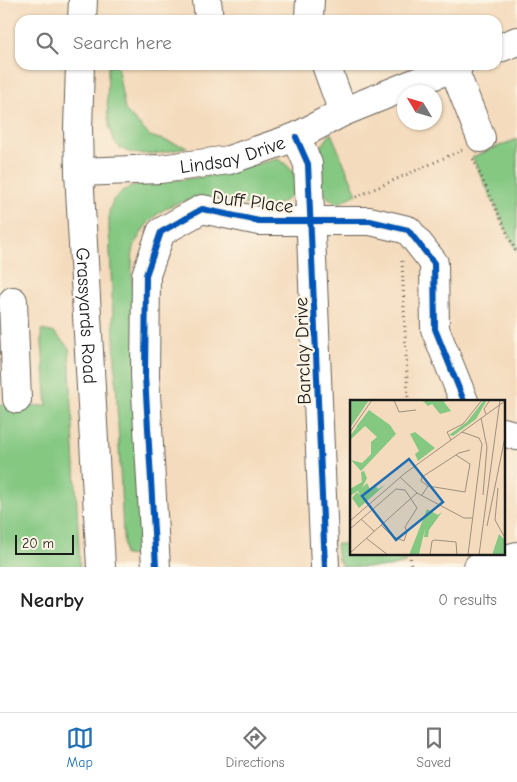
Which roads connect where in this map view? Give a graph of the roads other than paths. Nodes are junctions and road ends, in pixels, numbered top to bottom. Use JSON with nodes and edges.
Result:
{"nodes":[{"id":1,"x":83,"y":0,"type":"edge"},
{"id":2,"x":208,"y":0,"type":"edge"},
{"id":3,"x":82,"y":15,"type":"edge"},
{"id":4,"x":209,"y":15,"type":"edge"},
{"id":5,"x":517,"y":41,"type":"edge"},
{"id":6,"x":502,"y":47,"type":"edge"},
{"id":7,"x":80,"y":70,"type":"edge"},
{"id":8,"x":328,"y":70,"type":"edge"},
{"id":9,"x":446,"y":70,"type":"edge"},
{"id":10,"x":457,"y":70,"type":"edge"},
{"id":11,"x":343,"y":112,"type":"junction"},
{"id":12,"x":296,"y":137,"type":"junction"},
{"id":13,"x":473,"y":147,"type":"road end"},
{"id":14,"x":79,"y":172,"type":"junction"},
{"id":15,"x":312,"y":222,"type":"junction"},
{"id":16,"x":13,"y":301,"type":"dead end"},
{"id":17,"x":17,"y":398,"type":"dead end"},
{"id":18,"x":464,"y":400,"type":"edge"},
{"id":19,"x":504,"y":432,"type":"edge"},
{"id":20,"x":517,"y":436,"type":"edge"},
{"id":21,"x":517,"y":556,"type":"edge"},
{"id":22,"x":101,"y":567,"type":"edge"},
{"id":23,"x":156,"y":567,"type":"edge"},
{"id":24,"x":325,"y":567,"type":"edge"},
{"id":25,"x":478,"y":567,"type":"edge"}],
"edges":[{"from":1,"to":3,"type":"street"},
{"from":2,"to":4,"type":"street"},
{"from":5,"to":6,"type":"street"},
{"from":7,"to":14,"type":"street","name":"Grassyards Road"},
{"from":8,"to":11,"type":"street"},
{"from":9,"to":11,"type":"street","name":"Lindsay Drive"},
{"from":10,"to":13,"type":"street"},
{"from":11,"to":12,"type":"street","name":"Lindsay Drive"},
{"from":12,"to":14,"type":"street","name":"Lindsay Drive"},
{"from":12,"to":15,"type":"street","name":"Barclay Drive"},
{"from":14,"to":22,"type":"street","name":"Grassyards Road"},
{"from":15,"to":18,"type":"street","name":"Duff Place"},
{"from":15,"to":23,"type":"street","name":"Duff Place"},
{"from":15,"to":24,"type":"street","name":"Barclay Drive"},
{"from":16,"to":17,"type":"street"},
{"from":19,"to":20,"type":"street"},
{"from":21,"to":25,"type":"street"}]}
